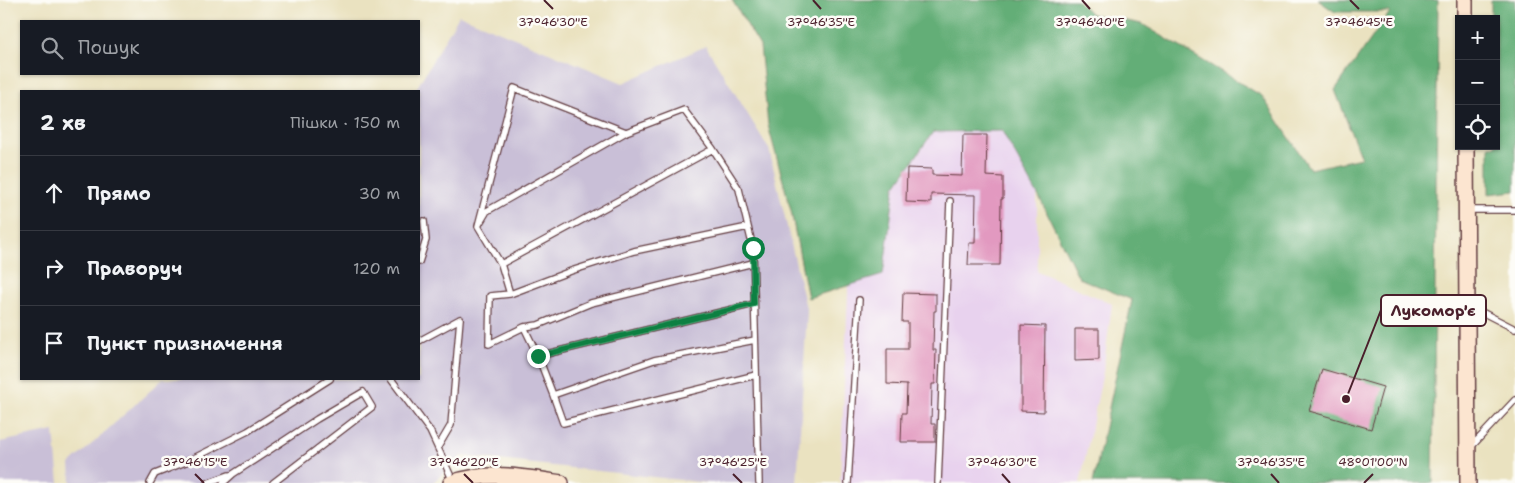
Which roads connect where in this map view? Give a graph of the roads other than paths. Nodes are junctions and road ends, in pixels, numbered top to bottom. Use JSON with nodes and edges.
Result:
{"nodes":[{"id":1,"x":1465,"y":0,"type":"edge"},
{"id":2,"x":1465,"y":15,"type":"edge"},
{"id":3,"x":626,"y":132,"type":"junction"},
{"id":4,"x":713,"y":149,"type":"junction"},
{"id":5,"x":1466,"y":150,"type":"edge"},
{"id":6,"x":950,"y":201,"type":"dead end"},
{"id":7,"x":1466,"y":210,"type":"junction"},
{"id":8,"x":1515,"y":210,"type":"edge"},
{"id":9,"x":424,"y":221,"type":"dead end"},
{"id":10,"x":478,"y":226,"type":"junction"},
{"id":11,"x":748,"y":226,"type":"junction"},
{"id":12,"x":420,"y":259,"type":"edge"},
{"id":13,"x":753,"y":263,"type":"junction"},
{"id":14,"x":501,"y":264,"type":"junction"},
{"id":15,"x":510,"y":294,"type":"junction"},
{"id":16,"x":859,"y":300,"type":"dead end"},
{"id":17,"x":754,"y":304,"type":"junction"},
{"id":18,"x":1466,"y":304,"type":"junction"},
{"id":19,"x":524,"y":327,"type":"junction"},
{"id":20,"x":1515,"y":329,"type":"edge"},
{"id":21,"x":420,"y":340,"type":"edge"},
{"id":22,"x":755,"y":340,"type":"junction"},
{"id":23,"x":538,"y":356,"type":"junction"},
{"id":24,"x":756,"y":376,"type":"junction"},
{"id":25,"x":328,"y":380,"type":"edge"},
{"id":26,"x":392,"y":380,"type":"edge"},
{"id":27,"x":553,"y":395,"type":"junction"},
{"id":28,"x":1515,"y":400,"type":"edge"},
{"id":29,"x":438,"y":447,"type":"junction"},
{"id":30,"x":1469,"y":450,"type":"junction"},
{"id":31,"x":233,"y":474,"type":"junction"},
{"id":32,"x":452,"y":482,"type":"edge"},
{"id":33,"x":150,"y":483,"type":"edge"},
{"id":34,"x":207,"y":483,"type":"edge"},
{"id":35,"x":223,"y":483,"type":"edge"},
{"id":36,"x":273,"y":483,"type":"edge"},
{"id":37,"x":561,"y":483,"type":"edge"},
{"id":38,"x":759,"y":483,"type":"edge"},
{"id":39,"x":848,"y":483,"type":"edge"},
{"id":40,"x":938,"y":483,"type":"edge"},
{"id":41,"x":1468,"y":483,"type":"edge"}],
"edges":[{"from":1,"to":2,"type":"main road"},
{"from":3,"to":4,"type":"lane"},
{"from":3,"to":10,"type":"lane"},
{"from":3,"to":10,"type":"lane"},
{"from":4,"to":11,"type":"lane"},
{"from":4,"to":14,"type":"lane"},
{"from":5,"to":7,"type":"main road"},
{"from":6,"to":40,"type":"lane"},
{"from":7,"to":8,"type":"lane"},
{"from":7,"to":18,"type":"main road"},
{"from":9,"to":12,"type":"lane"},
{"from":10,"to":14,"type":"lane"},
{"from":11,"to":13,"type":"lane"},
{"from":11,"to":15,"type":"lane"},
{"from":13,"to":17,"type":"lane"},
{"from":13,"to":19,"type":"lane"},
{"from":14,"to":15,"type":"lane"},
{"from":15,"to":19,"type":"lane"},
{"from":16,"to":39,"type":"lane"},
{"from":17,"to":22,"type":"lane"},
{"from":17,"to":23,"type":"lane"},
{"from":18,"to":20,"type":"lane"},
{"from":18,"to":30,"type":"main road"},
{"from":19,"to":23,"type":"lane"},
{"from":21,"to":29,"type":"lane"},
{"from":22,"to":24,"type":"lane"},
{"from":22,"to":27,"type":"lane"},
{"from":23,"to":27,"type":"lane"},
{"from":24,"to":27,"type":"lane"},
{"from":24,"to":38,"type":"lane"},
{"from":25,"to":33,"type":"lane"},
{"from":26,"to":29,"type":"lane"},
{"from":28,"to":30,"type":"lane"},
{"from":29,"to":32,"type":"lane"},
{"from":30,"to":41,"type":"main road"},
{"from":31,"to":34,"type":"lane"},
{"from":31,"to":35,"type":"lane"},
{"from":31,"to":36,"type":"lane"},
{"from":32,"to":37,"type":"main road"}]}
